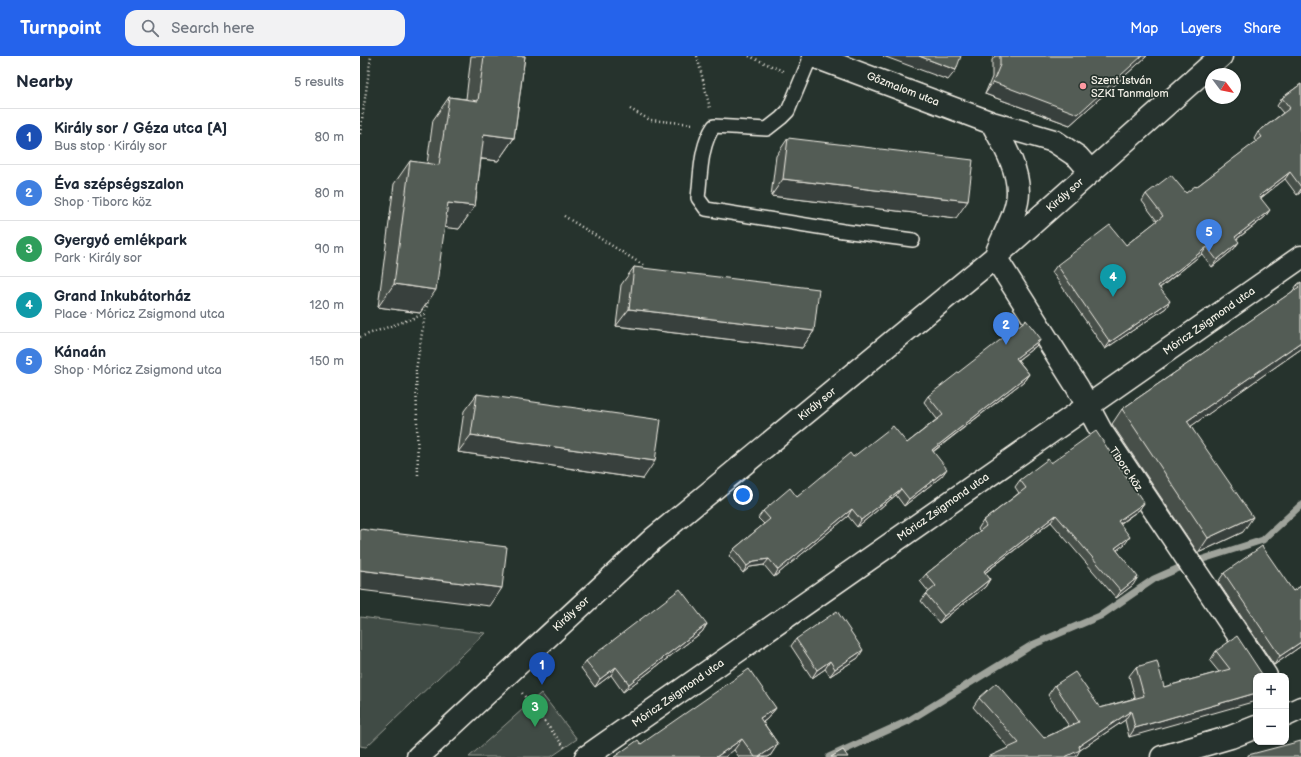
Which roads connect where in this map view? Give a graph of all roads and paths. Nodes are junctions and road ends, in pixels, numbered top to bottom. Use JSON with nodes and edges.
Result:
{"nodes":[{"id":1,"x":371,"y":56,"type":"edge"},
{"id":2,"x":697,"y":56,"type":"edge"},
{"id":3,"x":812,"y":56,"type":"edge"},
{"id":4,"x":1221,"y":56,"type":"edge"},
{"id":5,"x":630,"y":109,"type":"dead end"},
{"id":6,"x":992,"y":123,"type":"junction"},
{"id":7,"x":714,"y":126,"type":"junction"},
{"id":8,"x":360,"y":134,"type":"edge"},
{"id":9,"x":1091,"y":172,"type":"junction"},
{"id":10,"x":564,"y":216,"type":"dead end"},
{"id":11,"x":913,"y":240,"type":"dead end"},
{"id":12,"x":995,"y":257,"type":"junction"},
{"id":13,"x":1301,"y":257,"type":"edge"},
{"id":14,"x":643,"y":265,"type":"dead end"},
{"id":15,"x":428,"y":300,"type":"edge"},
{"id":16,"x":425,"y":314,"type":"junction"},
{"id":17,"x":360,"y":337,"type":"edge"},
{"id":18,"x":1087,"y":406,"type":"junction"},
{"id":19,"x":418,"y":475,"type":"dead end"},
{"id":20,"x":1264,"y":673,"type":"edge"},
{"id":21,"x":507,"y":674,"type":"junction"},
{"id":22,"x":1301,"y":708,"type":"edge"},
{"id":23,"x":1289,"y":714,"type":"edge"},
{"id":24,"x":1253,"y":728,"type":"edge"},
{"id":25,"x":577,"y":754,"type":"edge"},
{"id":26,"x":418,"y":757,"type":"edge"},
{"id":27,"x":1162,"y":757,"type":"edge"}],
"edges":[{"from":1,"to":8,"type":"path"},
{"from":2,"to":7,"type":"path"},
{"from":3,"to":6,"type":"street","name":"Gőzmalom utca"},
{"from":3,"to":7,"type":"lane"},
{"from":4,"to":9,"type":"street","name":"Király sor"},
{"from":5,"to":7,"type":"path"},
{"from":6,"to":9,"type":"street","name":"Gőzmalom utca"},
{"from":6,"to":12,"type":"street"},
{"from":7,"to":11,"type":"lane"},
{"from":9,"to":12,"type":"street","name":"Király sor"},
{"from":10,"to":14,"type":"path"},
{"from":12,"to":18,"type":"street","name":"Tiborc köz"},
{"from":12,"to":21,"type":"street","name":"Király sor"},
{"from":13,"to":18,"type":"street","name":"Móricz Zsigmond utca"},
{"from":15,"to":16,"type":"path"},
{"from":16,"to":17,"type":"path"},
{"from":16,"to":19,"type":"path"},
{"from":18,"to":20,"type":"street","name":"Tiborc köz"},
{"from":18,"to":25,"type":"street","name":"Móricz Zsigmond utca"},
{"from":21,"to":25,"type":"path"},
{"from":21,"to":26,"type":"street","name":"Király sor"},
{"from":22,"to":23,"type":"street"},
{"from":24,"to":27,"type":"street"}]}
